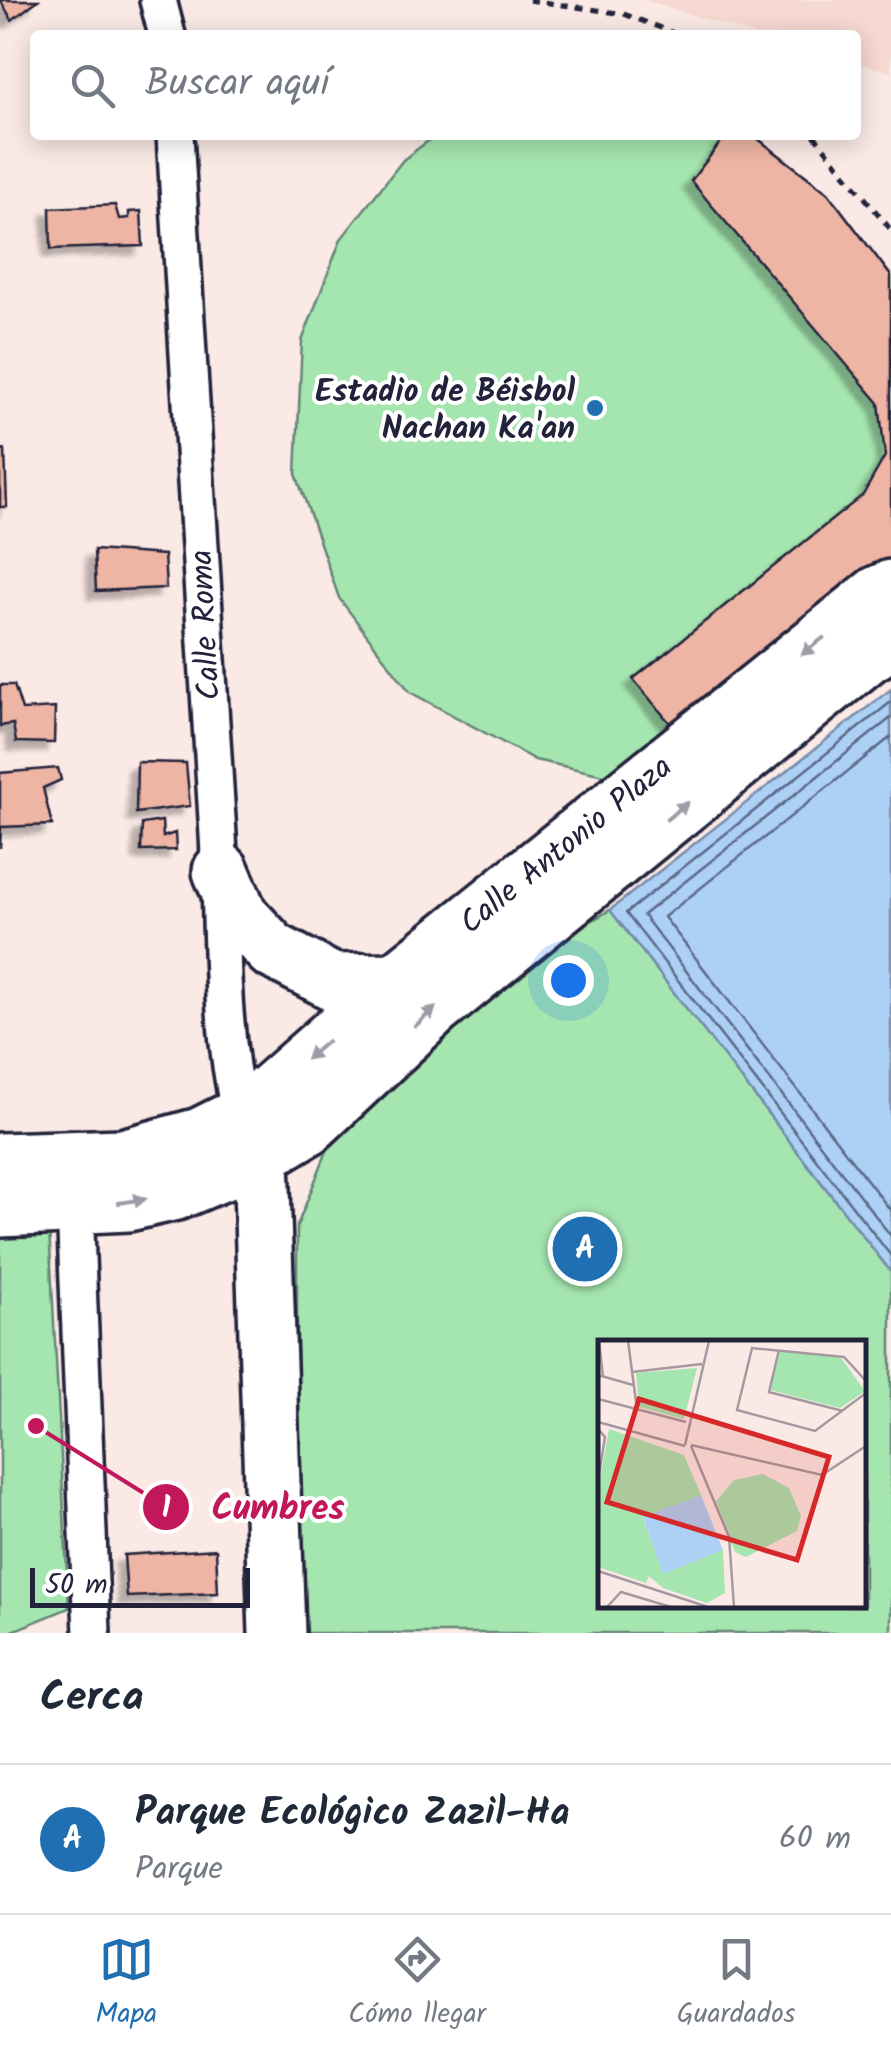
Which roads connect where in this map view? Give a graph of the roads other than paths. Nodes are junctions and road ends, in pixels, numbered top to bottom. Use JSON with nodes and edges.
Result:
{"nodes":[{"id":1,"x":158,"y":0,"type":"edge"},
{"id":2,"x":166,"y":30,"type":"edge"},
{"id":3,"x":175,"y":140,"type":"edge"},
{"id":4,"x":891,"y":588,"type":"edge"},
{"id":5,"x":891,"y":641,"type":"edge"},
{"id":6,"x":221,"y":871,"type":"junction"},
{"id":7,"x":396,"y":981,"type":"junction"},
{"id":8,"x":251,"y":1135,"type":"junction"},
{"id":9,"x":0,"y":1161,"type":"edge"},
{"id":10,"x":74,"y":1206,"type":"junction"},
{"id":11,"x":0,"y":1208,"type":"edge"},
{"id":12,"x":85,"y":1630,"type":"edge"},
{"id":13,"x":276,"y":1633,"type":"edge"}],
"edges":[{"from":1,"to":2,"type":"street"},
{"from":3,"to":6,"type":"street","name":"Calle Roma"},
{"from":4,"to":7,"type":"main road","name":"Calle Antonio Plaza","one_way":true},
{"from":8,"to":5,"type":"main road","name":"Calle Antonio Plaza","one_way":true},
{"from":6,"to":7,"type":"main road"},
{"from":6,"to":8,"type":"street","name":"Calle Roma"},
{"from":7,"to":8,"type":"main road","name":"Calle Antonio Plaza","one_way":true},
{"from":8,"to":9,"type":"main road","name":"Calle Antonio Plaza"},
{"from":10,"to":8,"type":"main road","name":"Calle Antonio Plaza","one_way":true},
{"from":8,"to":13,"type":"main road"},
{"from":10,"to":11,"type":"main road","name":"Calle Antonio Plaza"},
{"from":10,"to":12,"type":"street"}]}
